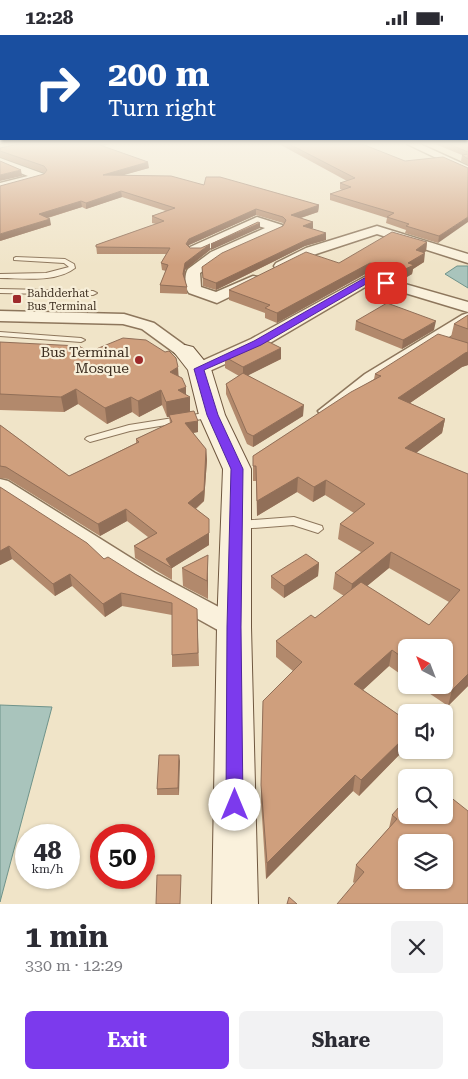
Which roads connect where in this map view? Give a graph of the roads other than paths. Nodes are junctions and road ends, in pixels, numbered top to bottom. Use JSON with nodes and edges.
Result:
{"nodes":[{"id":1,"x":195,"y":250,"type":"edge"},
{"id":2,"x":16,"y":259,"type":"dead end"},
{"id":3,"x":468,"y":259,"type":"edge"},
{"id":4,"x":0,"y":276,"type":"edge"},
{"id":5,"x":0,"y":291,"type":"edge"},
{"id":6,"x":93,"y":293,"type":"dead end"},
{"id":7,"x":468,"y":307,"type":"edge"},
{"id":8,"x":0,"y":317,"type":"edge"},
{"id":9,"x":468,"y":318,"type":"edge"},
{"id":10,"x":0,"y":334,"type":"edge"},
{"id":11,"x":81,"y":340,"type":"dead end"},
{"id":12,"x":192,"y":360,"type":"junction"},
{"id":13,"x":212,"y":415,"type":"junction"},
{"id":14,"x":311,"y":423,"type":"edge"},
{"id":15,"x":90,"y":439,"type":"dead end"},
{"id":16,"x":0,"y":487,"type":"edge"},
{"id":17,"x":236,"y":526,"type":"junction"},
{"id":18,"x":318,"y":529,"type":"dead end"},
{"id":19,"x":234,"y":627,"type":"junction"},
{"id":20,"x":235,"y":904,"type":"edge"}],
"edges":[{"from":1,"to":3,"type":"street"},
{"from":2,"to":4,"type":"lane"},
{"from":5,"to":6,"type":"lane"},
{"from":7,"to":12,"type":"street"},
{"from":8,"to":12,"type":"street"},
{"from":9,"to":14,"type":"street"},
{"from":10,"to":11,"type":"lane"},
{"from":12,"to":13,"type":"main road"},
{"from":13,"to":15,"type":"lane"},
{"from":13,"to":17,"type":"main road"},
{"from":16,"to":19,"type":"street"},
{"from":17,"to":18,"type":"lane"},
{"from":17,"to":19,"type":"main road"},
{"from":19,"to":20,"type":"main road"}]}
